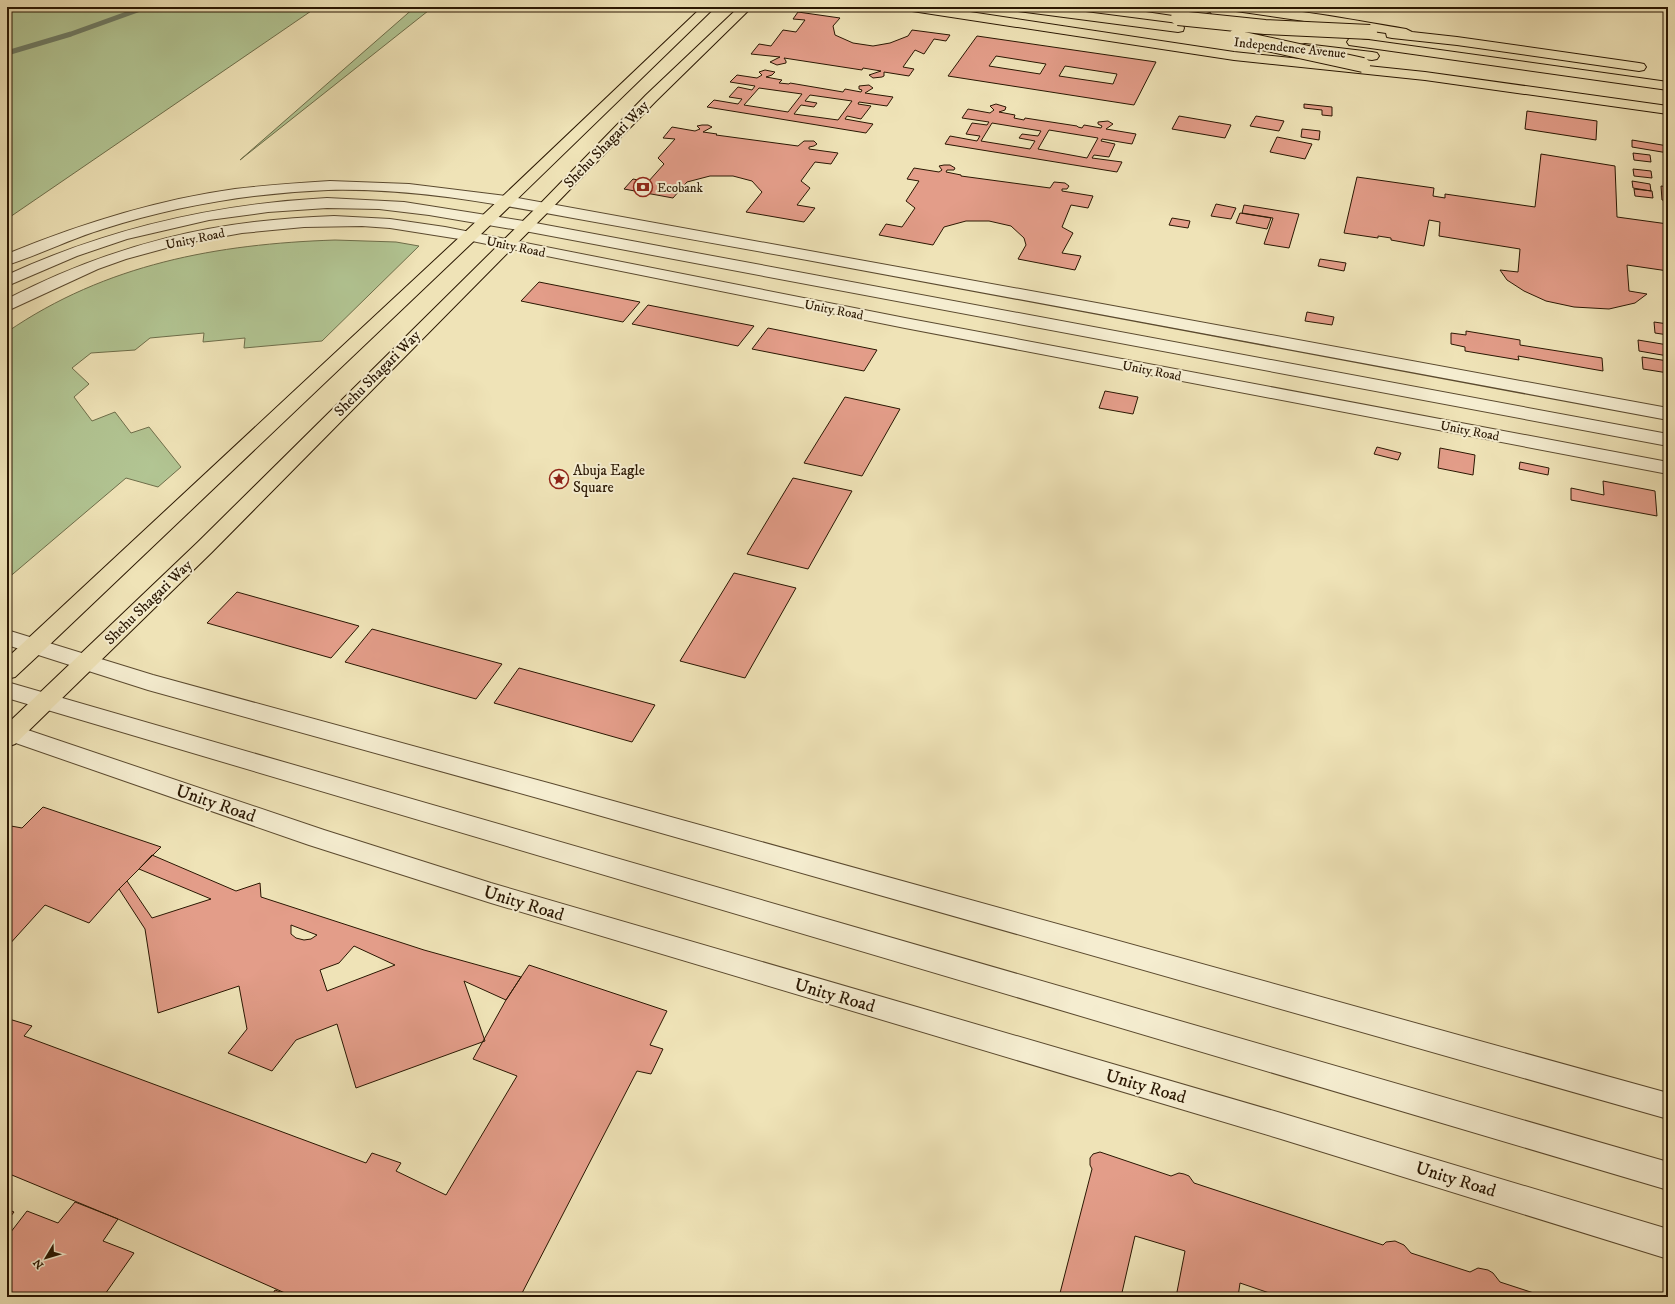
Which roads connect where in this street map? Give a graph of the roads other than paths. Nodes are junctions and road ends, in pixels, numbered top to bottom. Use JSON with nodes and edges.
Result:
{"nodes":[{"id":1,"x":709,"y":7,"type":"edge"},
{"id":2,"x":746,"y":7,"type":"edge"},
{"id":3,"x":758,"y":7,"type":"edge"},
{"id":4,"x":912,"y":7,"type":"edge"},
{"id":5,"x":1018,"y":7,"type":"edge"},
{"id":6,"x":1088,"y":7,"type":"edge"},
{"id":7,"x":1146,"y":7,"type":"edge"},
{"id":8,"x":1236,"y":7,"type":"edge"},
{"id":9,"x":732,"y":21,"type":"junction"},
{"id":10,"x":1178,"y":23,"type":"junction"},
{"id":11,"x":1369,"y":29,"type":"junction"},
{"id":12,"x":1195,"y":37,"type":"dead end"},
{"id":13,"x":1223,"y":40,"type":"dead end"},
{"id":14,"x":1363,"y":67,"type":"junction"},
{"id":15,"x":1653,"y":69,"type":"dead end"},
{"id":16,"x":1425,"y":76,"type":"junction"},
{"id":17,"x":1668,"y":86,"type":"edge"},
{"id":18,"x":1668,"y":97,"type":"edge"},
{"id":19,"x":1668,"y":110,"type":"edge"},
{"id":20,"x":1668,"y":120,"type":"edge"},
{"id":21,"x":506,"y":201,"type":"junction"},
{"id":22,"x":544,"y":208,"type":"junction"},
{"id":23,"x":488,"y":218,"type":"junction"},
{"id":24,"x":525,"y":226,"type":"junction"},
{"id":25,"x":470,"y":236,"type":"junction"},
{"id":26,"x":507,"y":243,"type":"junction"},
{"id":27,"x":7,"y":260,"type":"edge"},
{"id":28,"x":7,"y":281,"type":"edge"},
{"id":29,"x":7,"y":306,"type":"edge"},
{"id":30,"x":1668,"y":414,"type":"edge"},
{"id":31,"x":1668,"y":440,"type":"edge"},
{"id":32,"x":1668,"y":468,"type":"edge"},
{"id":33,"x":7,"y":636,"type":"edge"},
{"id":34,"x":36,"y":645,"type":"junction"},
{"id":35,"x":85,"y":662,"type":"junction"},
{"id":36,"x":7,"y":671,"type":"edge"},
{"id":37,"x":7,"y":690,"type":"edge"},
{"id":38,"x":44,"y":701,"type":"junction"},
{"id":39,"x":9,"y":734,"type":"edge"},
{"id":40,"x":1668,"y":1106,"type":"edge"},
{"id":41,"x":1668,"y":1176,"type":"edge"},
{"id":42,"x":1668,"y":1244,"type":"edge"}],
"edges":[{"from":1,"to":21,"type":"main road","name":"Shehu Shagari Way"},
{"from":2,"to":9,"type":"main road","name":"Shehu Shagari Way"},
{"from":3,"to":9,"type":"main road"},
{"from":4,"to":12,"type":"main road"},
{"from":4,"to":14,"type":"main road"},
{"from":5,"to":10,"type":"main road","name":"Independence Avenue"},
{"from":6,"to":10,"type":"main road","name":"Independence Avenue"},
{"from":7,"to":17,"type":"main road","name":"Independence Avenue"},
{"from":8,"to":11,"type":"main road"},
{"from":9,"to":22,"type":"main road","name":"Shehu Shagari Way"},
{"from":10,"to":11,"type":"main road","name":"Independence Avenue","bridge":true},
{"from":10,"to":14,"type":"main road","bridge":true},
{"from":11,"to":15,"type":"main road","name":"Independence Avenue"},
{"from":13,"to":18,"type":"main road","name":"Independence Avenue"},
{"from":14,"to":16,"type":"main road"},
{"from":16,"to":19,"type":"main road"},
{"from":16,"to":20,"type":"main road"},
{"from":21,"to":22,"type":"street"},
{"from":21,"to":23,"type":"main road","name":"Shehu Shagari Way"},
{"from":21,"to":27,"type":"street"},
{"from":22,"to":24,"type":"main road","name":"Shehu Shagari Way"},
{"from":22,"to":30,"type":"street"},
{"from":23,"to":24,"type":"street","name":"Unity Road"},
{"from":23,"to":25,"type":"main road","name":"Shehu Shagari Way"},
{"from":23,"to":28,"type":"street","name":"Unity Road"},
{"from":24,"to":26,"type":"main road","name":"Shehu Shagari Way"},
{"from":24,"to":31,"type":"street","name":"Unity Road"},
{"from":25,"to":26,"type":"street","name":"Unity Road"},
{"from":25,"to":29,"type":"street","name":"Unity Road"},
{"from":25,"to":34,"type":"main road","name":"Shehu Shagari Way"},
{"from":26,"to":32,"type":"street","name":"Unity Road"},
{"from":26,"to":35,"type":"main road","name":"Shehu Shagari Way"},
{"from":33,"to":34,"type":"street"},
{"from":34,"to":35,"type":"street"},
{"from":34,"to":36,"type":"main road","name":"Shehu Shagari Way"},
{"from":35,"to":38,"type":"main road","name":"Shehu Shagari Way"},
{"from":35,"to":40,"type":"street"},
{"from":37,"to":38,"type":"street"},
{"from":38,"to":39,"type":"main road","name":"Shehu Shagari Way"},
{"from":38,"to":41,"type":"street"},
{"from":39,"to":42,"type":"street","name":"Unity Road"}]}
